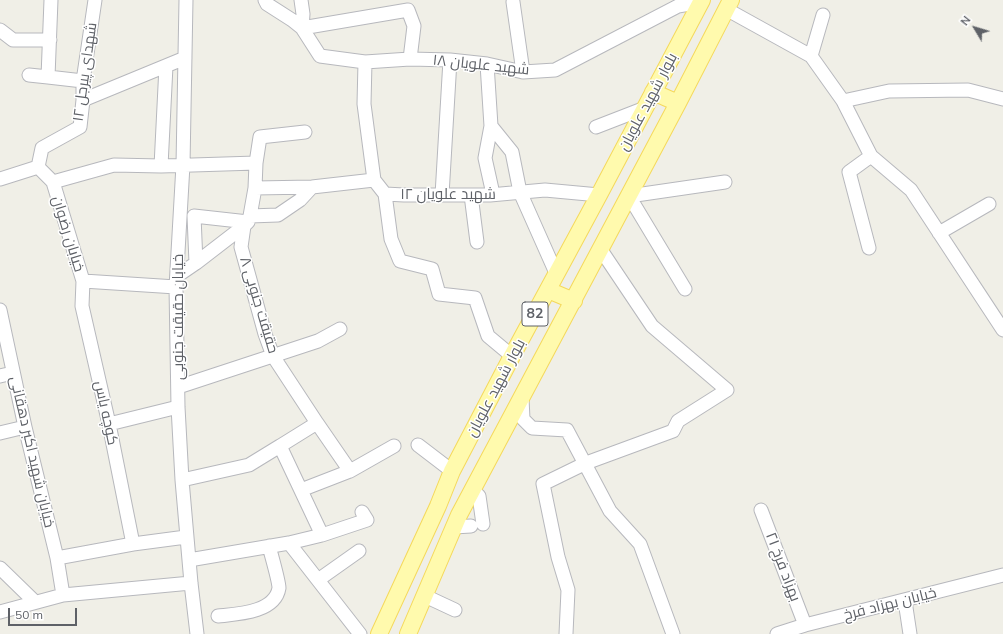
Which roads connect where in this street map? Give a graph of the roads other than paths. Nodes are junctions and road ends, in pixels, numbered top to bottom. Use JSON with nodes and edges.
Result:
{"nodes":[{"id":1,"x":50,"y":0,"type":"edge"},
{"id":2,"x":95,"y":0,"type":"edge"},
{"id":3,"x":186,"y":0,"type":"edge"},
{"id":4,"x":301,"y":0,"type":"edge"},
{"id":5,"x":700,"y":1,"type":"edge"},
{"id":6,"x":266,"y":2,"type":"edge"},
{"id":7,"x":513,"y":2,"type":"dead end"},
{"id":8,"x":728,"y":5,"type":"edge"},
{"id":9,"x":823,"y":15,"type":"dead end"},
{"id":10,"x":302,"y":28,"type":"junction"},
{"id":11,"x":0,"y":30,"type":"edge"},
{"id":12,"x":50,"y":40,"type":"junction"},
{"id":13,"x":810,"y":56,"type":"junction"},
{"id":14,"x":185,"y":58,"type":"junction"},
{"id":15,"x":410,"y":59,"type":"junction"},
{"id":16,"x":450,"y":60,"type":"junction"},
{"id":17,"x":365,"y":62,"type":"junction"},
{"id":18,"x":487,"y":64,"type":"junction"},
{"id":19,"x":166,"y":66,"type":"junction"},
{"id":20,"x":523,"y":72,"type":"junction"},
{"id":21,"x":29,"y":75,"type":"dead end"},
{"id":22,"x":48,"y":77,"type":"junction"},
{"id":23,"x":83,"y":81,"type":"junction"},
{"id":24,"x":653,"y":92,"type":"junction"},
{"id":25,"x":1003,"y":99,"type":"edge"},
{"id":26,"x":83,"y":100,"type":"junction"},
{"id":27,"x":843,"y":101,"type":"junction"},
{"id":28,"x":678,"y":104,"type":"junction"},
{"id":29,"x":645,"y":108,"type":"junction"},
{"id":30,"x":491,"y":126,"type":"junction"},
{"id":31,"x":596,"y":127,"type":"dead end"},
{"id":32,"x":305,"y":132,"type":"dead end"},
{"id":33,"x":871,"y":156,"type":"junction"},
{"id":34,"x":256,"y":163,"type":"junction"},
{"id":35,"x":183,"y":164,"type":"junction"},
{"id":36,"x":161,"y":166,"type":"junction"},
{"id":37,"x":38,"y":167,"type":"junction"},
{"id":38,"x":0,"y":179,"type":"edge"},
{"id":39,"x":374,"y":180,"type":"junction"},
{"id":40,"x":52,"y":182,"type":"junction"},
{"id":41,"x":725,"y":182,"type":"dead end"},
{"id":42,"x":312,"y":187,"type":"junction"},
{"id":43,"x":255,"y":188,"type":"junction"},
{"id":44,"x":520,"y":192,"type":"junction"},
{"id":45,"x":385,"y":194,"type":"junction"},
{"id":46,"x":493,"y":194,"type":"junction"},
{"id":47,"x":442,"y":195,"type":"junction"},
{"id":48,"x":471,"y":195,"type":"junction"},
{"id":49,"x":599,"y":196,"type":"junction"},
{"id":50,"x":629,"y":196,"type":"junction"},
{"id":51,"x":989,"y":204,"type":"dead end"},
{"id":52,"x":248,"y":221,"type":"junction"},
{"id":53,"x":939,"y":233,"type":"junction"},
{"id":54,"x":477,"y":242,"type":"dead end"},
{"id":55,"x":869,"y":248,"type":"dead end"},
{"id":56,"x":601,"y":250,"type":"junction"},
{"id":57,"x":196,"y":263,"type":"junction"},
{"id":58,"x":556,"y":273,"type":"junction"},
{"id":59,"x":83,"y":281,"type":"junction"},
{"id":60,"x":176,"y":282,"type":"junction"},
{"id":61,"x":684,"y":289,"type":"dead end"},
{"id":62,"x":548,"y":290,"type":"junction"},
{"id":63,"x":574,"y":301,"type":"junction"},
{"id":64,"x":0,"y":310,"type":"edge"},
{"id":65,"x":1002,"y":328,"type":"edge"},
{"id":66,"x":340,"y":329,"type":"dead end"},
{"id":67,"x":273,"y":356,"type":"junction"},
{"id":68,"x":512,"y":356,"type":"junction"},
{"id":69,"x":13,"y":373,"type":"junction"},
{"id":70,"x":0,"y":376,"type":"edge"},
{"id":71,"x":178,"y":387,"type":"junction"},
{"id":72,"x":522,"y":398,"type":"junction"},
{"id":73,"x":178,"y":407,"type":"junction"},
{"id":74,"x":317,"y":423,"type":"junction"},
{"id":75,"x":109,"y":424,"type":"junction"},
{"id":76,"x":24,"y":427,"type":"junction"},
{"id":77,"x":0,"y":434,"type":"edge"},
{"id":78,"x":418,"y":444,"type":"dead end"},
{"id":79,"x":280,"y":446,"type":"junction"},
{"id":80,"x":394,"y":446,"type":"dead end"},
{"id":81,"x":586,"y":464,"type":"junction"},
{"id":82,"x":350,"y":471,"type":"junction"},
{"id":83,"x":452,"y":471,"type":"junction"},
{"id":84,"x":182,"y":480,"type":"junction"},
{"id":85,"x":301,"y":490,"type":"junction"},
{"id":86,"x":473,"y":490,"type":"junction"},
{"id":87,"x":761,"y":510,"type":"dead end"},
{"id":88,"x":362,"y":512,"type":"dead end"},
{"id":89,"x":454,"y":527,"type":"junction"},
{"id":90,"x":322,"y":535,"type":"junction"},
{"id":91,"x":186,"y":537,"type":"junction"},
{"id":92,"x":289,"y":543,"type":"junction"},
{"id":93,"x":133,"y":544,"type":"junction"},
{"id":94,"x":270,"y":546,"type":"junction"},
{"id":95,"x":358,"y":551,"type":"dead end"},
{"id":96,"x":57,"y":558,"type":"junction"},
{"id":97,"x":189,"y":560,"type":"junction"},
{"id":98,"x":0,"y":568,"type":"edge"},
{"id":99,"x":1003,"y":575,"type":"edge"},
{"id":100,"x":318,"y":580,"type":"junction"},
{"id":101,"x":191,"y":583,"type":"junction"},
{"id":102,"x":63,"y":595,"type":"junction"},
{"id":103,"x":425,"y":596,"type":"junction"},
{"id":104,"x":905,"y":601,"type":"junction"},
{"id":105,"x":34,"y":602,"type":"junction"},
{"id":106,"x":455,"y":610,"type":"dead end"},
{"id":107,"x":0,"y":612,"type":"edge"},
{"id":108,"x":218,"y":616,"type":"dead end"},
{"id":109,"x":805,"y":625,"type":"junction"},
{"id":110,"x":197,"y":634,"type":"edge"},
{"id":111,"x":360,"y":634,"type":"edge"},
{"id":112,"x":379,"y":634,"type":"edge"},
{"id":113,"x":408,"y":634,"type":"edge"},
{"id":114,"x":566,"y":634,"type":"edge"},
{"id":115,"x":673,"y":634,"type":"edge"},
{"id":116,"x":777,"y":634,"type":"edge"},
{"id":117,"x":910,"y":634,"type":"edge"}],
"edges":[{"from":1,"to":12,"type":"street"},
{"from":2,"to":23,"type":"street","name":"شهدای پیرجل ۱۲"},
{"from":3,"to":14,"type":"street","name":"خیابان حقیقت جنوبی"},
{"from":4,"to":10,"type":"street"},
{"from":5,"to":20,"type":"street","name":"شهید علویان ۱۸"},
{"from":5,"to":24,"type":"main road","name":"بلوار شهید علویان","number":"82"},
{"from":6,"to":10,"type":"street"},
{"from":7,"to":20,"type":"street"},
{"from":8,"to":13,"type":"street"},
{"from":8,"to":28,"type":"main road","name":"بلوار شهید علویان","number":"82"},
{"from":9,"to":13,"type":"street"},
{"from":10,"to":15,"type":"street"},
{"from":10,"to":17,"type":"street","name":"شهید علویان ۱۸"},
{"from":11,"to":12,"type":"street"},
{"from":12,"to":22,"type":"street"},
{"from":13,"to":27,"type":"street"},
{"from":14,"to":19,"type":"street"},
{"from":14,"to":35,"type":"street","name":"خیابان حقیقت جنوبی"},
{"from":15,"to":16,"type":"street","name":"شهید علویان ۱۸"},
{"from":15,"to":17,"type":"street","name":"شهید علویان ۱۸"},
{"from":16,"to":18,"type":"street","name":"شهید علویان ۱۸"},
{"from":16,"to":47,"type":"street"},
{"from":17,"to":39,"type":"street"},
{"from":18,"to":20,"type":"street","name":"شهید علویان ۱۸"},
{"from":18,"to":30,"type":"street"},
{"from":19,"to":26,"type":"street"},
{"from":19,"to":36,"type":"street"},
{"from":21,"to":22,"type":"street"},
{"from":22,"to":23,"type":"street"},
{"from":23,"to":26,"type":"street","name":"شهدای پیرجل ۱۲"},
{"from":24,"to":28,"type":"main road"},
{"from":24,"to":29,"type":"main road","name":"بلوار شهید علویان","number":"82"},
{"from":25,"to":27,"type":"street"},
{"from":26,"to":37,"type":"street","name":"شهدای پیرجل ۱۲"},
{"from":27,"to":33,"type":"street"},
{"from":28,"to":50,"type":"main road","name":"بلوار شهید علویان","number":"82"},
{"from":29,"to":31,"type":"street"},
{"from":29,"to":49,"type":"main road","name":"بلوار شهید علویان","number":"82"},
{"from":30,"to":44,"type":"street"},
{"from":30,"to":46,"type":"street"},
{"from":32,"to":34,"type":"street","name":"حقیقت جنوبی ۸"},
{"from":33,"to":53,"type":"street"},
{"from":33,"to":55,"type":"street"},
{"from":34,"to":35,"type":"street"},
{"from":34,"to":43,"type":"street","name":"حقیقت جنوبی ۸"},
{"from":35,"to":36,"type":"street"},
{"from":35,"to":60,"type":"street","name":"خیابان حقیقت جنوبی"},
{"from":36,"to":40,"type":"street"},
{"from":37,"to":38,"type":"street"},
{"from":37,"to":40,"type":"street","name":"خیابان رضوان"},
{"from":39,"to":42,"type":"street"},
{"from":39,"to":45,"type":"street","name":"شهید علویان ۱۲"},
{"from":40,"to":59,"type":"street","name":"خیابان رضوان"},
{"from":41,"to":50,"type":"street"},
{"from":42,"to":43,"type":"street"},
{"from":42,"to":52,"type":"street"},
{"from":43,"to":52,"type":"street","name":"حقیقت جنوبی ۸"},
{"from":44,"to":46,"type":"street","name":"شهید علویان ۱۲"},
{"from":44,"to":49,"type":"street","name":"شهید علویان ۱۲"},
{"from":44,"to":58,"type":"street"},
{"from":45,"to":47,"type":"street","name":"شهید علویان ۱۲"},
{"from":45,"to":68,"type":"street"},
{"from":46,"to":48,"type":"street","name":"شهید علویان ۱۲"},
{"from":47,"to":48,"type":"street","name":"شهید علویان ۱۲"},
{"from":48,"to":54,"type":"street"},
{"from":49,"to":58,"type":"main road","name":"بلوار شهید علویان","number":"82"},
{"from":50,"to":56,"type":"main road","name":"بلوار شهید علویان","number":"82"},
{"from":50,"to":61,"type":"street"},
{"from":51,"to":53,"type":"street"},
{"from":52,"to":57,"type":"street"},
{"from":52,"to":57,"type":"street"},
{"from":52,"to":67,"type":"street","name":"حقیقت جنوبی ۸"},
{"from":53,"to":65,"type":"street"},
{"from":56,"to":63,"type":"main road","name":"بلوار شهید علویان","number":"82"},
{"from":56,"to":81,"type":"street"},
{"from":57,"to":60,"type":"street"},
{"from":58,"to":62,"type":"main road","name":"بلوار شهید علویان","number":"82"},
{"from":59,"to":60,"type":"street","name":"خیابان رضوان"},
{"from":59,"to":75,"type":"street","name":"کوچه یاس"},
{"from":60,"to":71,"type":"street","name":"خیابان حقیقت جنوبی"},
{"from":62,"to":63,"type":"main road"},
{"from":62,"to":68,"type":"main road","name":"بلوار شهید علویان","number":"82"},
{"from":63,"to":72,"type":"main road","name":"بلوار شهید علویان","number":"82"},
{"from":64,"to":69,"type":"street","name":"خیابان شهید اکبر دهقانی"},
{"from":66,"to":67,"type":"street"},
{"from":67,"to":71,"type":"street"},
{"from":67,"to":74,"type":"street","name":"حقیقت جنوبی ۸"},
{"from":68,"to":83,"type":"main road","name":"بلوار شهید علویان","number":"82"},
{"from":69,"to":70,"type":"street"},
{"from":69,"to":76,"type":"street","name":"خیابان شهید اکبر دهقانی"},
{"from":71,"to":73,"type":"street","name":"خیابان حقیقت جنوبی"},
{"from":72,"to":81,"type":"street"},
{"from":72,"to":86,"type":"main road","name":"بلوار شهید علویان","number":"82"},
{"from":73,"to":75,"type":"street"},
{"from":73,"to":84,"type":"street","name":"خیابان حقیقت جنوبی"},
{"from":74,"to":79,"type":"street"},
{"from":74,"to":82,"type":"street","name":"حقیقت جنوبی ۸"},
{"from":75,"to":93,"type":"street","name":"کوچه یاس"},
{"from":76,"to":77,"type":"street"},
{"from":76,"to":96,"type":"street","name":"خیابان شهید اکبر دهقانی"},
{"from":78,"to":83,"type":"street"},
{"from":79,"to":84,"type":"street"},
{"from":79,"to":85,"type":"street"},
{"from":80,"to":82,"type":"street"},
{"from":81,"to":114,"type":"street"},
{"from":81,"to":115,"type":"street"},
{"from":82,"to":85,"type":"street"},
{"from":83,"to":112,"type":"main road","name":"بلوار شهید علویان","number":"82"},
{"from":84,"to":91,"type":"street","name":"خیابان حقیقت جنوبی"},
{"from":85,"to":90,"type":"street"},
{"from":86,"to":89,"type":"main road","name":"بلوار شهید علویان","number":"82"},
{"from":86,"to":89,"type":"street"},
{"from":87,"to":109,"type":"street","name":"بهزاد فرخ ۲۱"},
{"from":88,"to":90,"type":"street"},
{"from":89,"to":103,"type":"main road","name":"بلوار شهید علویان","number":"82"},
{"from":90,"to":92,"type":"street"},
{"from":91,"to":93,"type":"street"},
{"from":91,"to":97,"type":"street","name":"خیابان حقیقت جنوبی"},
{"from":92,"to":94,"type":"street"},
{"from":92,"to":100,"type":"street"},
{"from":93,"to":96,"type":"street"},
{"from":94,"to":97,"type":"street"},
{"from":94,"to":108,"type":"street"},
{"from":95,"to":100,"type":"street"},
{"from":96,"to":102,"type":"street","name":"خیابان شهید اکبر دهقانی"},
{"from":97,"to":101,"type":"street","name":"خیابان حقیقت جنوبی"},
{"from":98,"to":105,"type":"street"},
{"from":99,"to":104,"type":"street","name":"خیابان بهزاد فرخ"},
{"from":100,"to":111,"type":"street"},
{"from":101,"to":102,"type":"street"},
{"from":101,"to":110,"type":"street","name":"خیابان حقیقت جنوبی"},
{"from":102,"to":105,"type":"street"},
{"from":103,"to":106,"type":"street"},
{"from":103,"to":113,"type":"main road","name":"بلوار شهید علویان","number":"82"},
{"from":104,"to":109,"type":"street","name":"خیابان بهزاد فرخ"},
{"from":104,"to":117,"type":"street"},
{"from":105,"to":107,"type":"street"},
{"from":109,"to":116,"type":"street","name":"خیابان بهزاد فرخ"}]}
